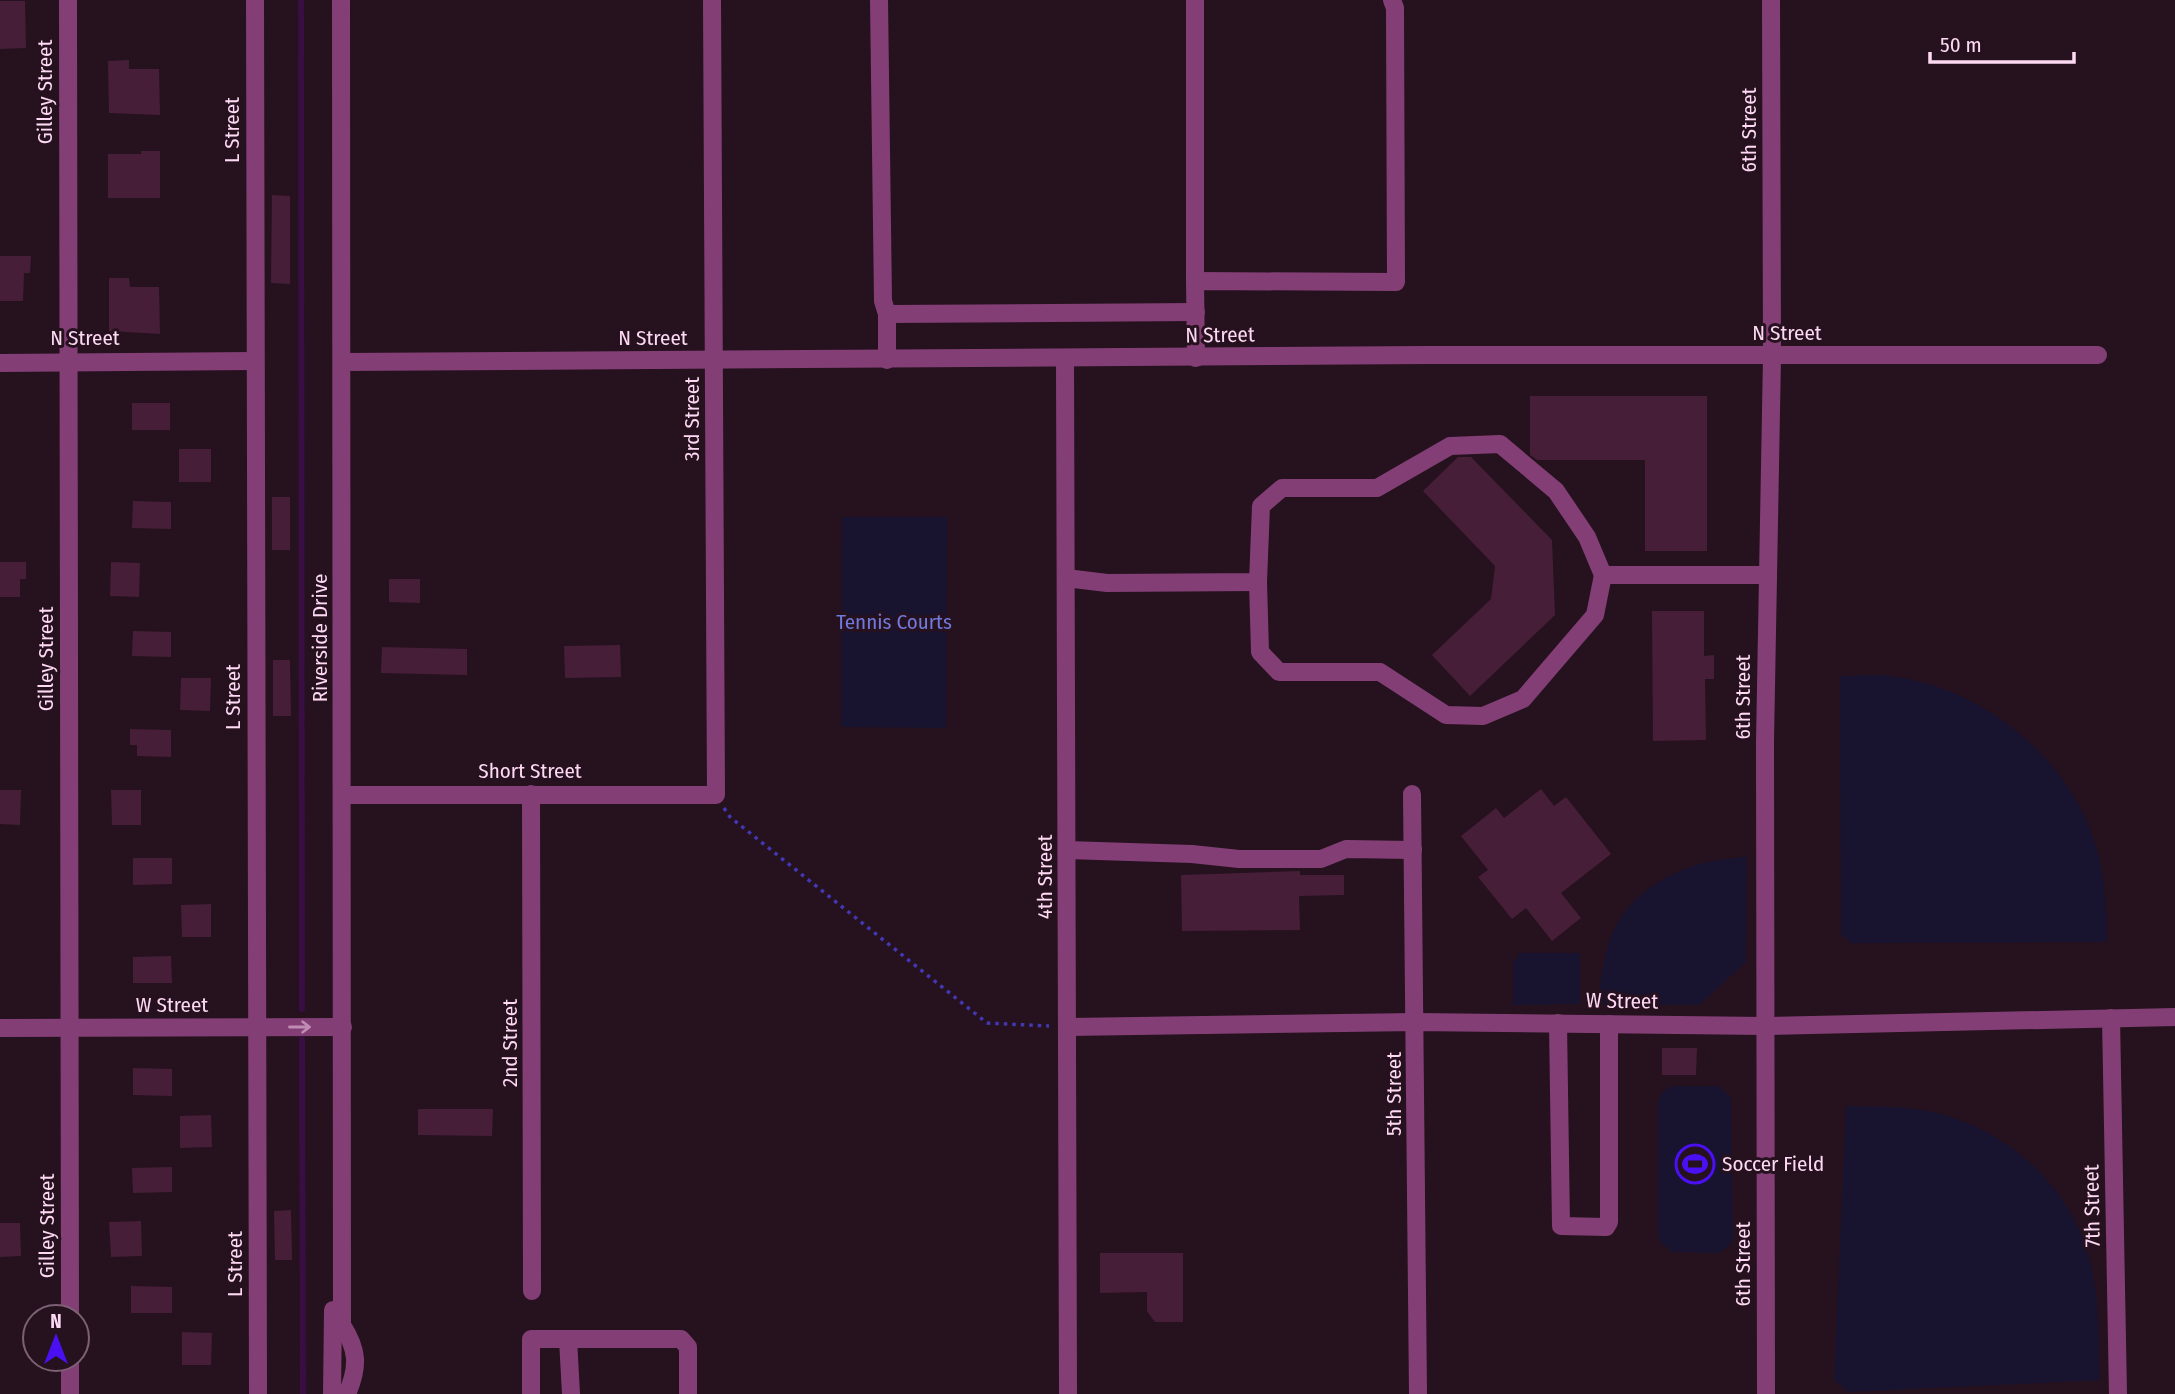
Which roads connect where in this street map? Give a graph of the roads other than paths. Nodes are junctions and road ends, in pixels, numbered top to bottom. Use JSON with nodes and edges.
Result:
{"nodes":[{"id":1,"x":68,"y":0,"type":"edge"},
{"id":2,"x":255,"y":0,"type":"edge"},
{"id":3,"x":341,"y":0,"type":"edge"},
{"id":4,"x":712,"y":0,"type":"edge"},
{"id":5,"x":879,"y":0,"type":"edge"},
{"id":6,"x":1195,"y":0,"type":"edge"},
{"id":7,"x":1392,"y":0,"type":"edge"},
{"id":8,"x":1771,"y":0,"type":"edge"},
{"id":9,"x":1195,"y":281,"type":"junction"},
{"id":10,"x":1196,"y":312,"type":"junction"},
{"id":11,"x":887,"y":314,"type":"junction"},
{"id":12,"x":2098,"y":355,"type":"dead end"},
{"id":13,"x":1772,"y":356,"type":"junction"},
{"id":14,"x":1196,"y":358,"type":"junction"},
{"id":15,"x":887,"y":359,"type":"junction"},
{"id":16,"x":1065,"y":359,"type":"junction"},
{"id":17,"x":715,"y":360,"type":"junction"},
{"id":18,"x":69,"y":361,"type":"junction"},
{"id":19,"x":254,"y":361,"type":"junction"},
{"id":20,"x":342,"y":362,"type":"junction"},
{"id":21,"x":0,"y":363,"type":"edge"},
{"id":22,"x":1603,"y":575,"type":"junction"},
{"id":23,"x":1766,"y":575,"type":"junction"},
{"id":24,"x":1066,"y":578,"type":"junction"},
{"id":25,"x":1258,"y":582,"type":"junction"},
{"id":26,"x":531,"y":794,"type":"junction"},
{"id":27,"x":1412,"y":794,"type":"dead end"},
{"id":28,"x":343,"y":795,"type":"junction"},
{"id":29,"x":716,"y":795,"type":"joint"},
{"id":30,"x":1067,"y":849,"type":"junction"},
{"id":31,"x":1413,"y":850,"type":"junction"},
{"id":32,"x":2175,"y":1017,"type":"edge"},
{"id":33,"x":2111,"y":1018,"type":"junction"},
{"id":34,"x":1416,"y":1022,"type":"junction"},
{"id":35,"x":1558,"y":1023,"type":"junction"},
{"id":36,"x":1609,"y":1024,"type":"junction"},
{"id":37,"x":1765,"y":1026,"type":"junction"},
{"id":38,"x":257,"y":1027,"type":"junction"},
{"id":39,"x":343,"y":1027,"type":"junction"},
{"id":40,"x":1068,"y":1027,"type":"junction"},
{"id":41,"x":0,"y":1028,"type":"edge"},
{"id":42,"x":70,"y":1028,"type":"junction"},
{"id":43,"x":343,"y":1276,"type":"junction"},
{"id":44,"x":532,"y":1292,"type":"dead end"},
{"id":45,"x":70,"y":1303,"type":"edge"},
{"id":46,"x":568,"y":1339,"type":"junction"},
{"id":47,"x":70,"y":1373,"type":"edge"},
{"id":48,"x":70,"y":1394,"type":"edge"},
{"id":49,"x":258,"y":1394,"type":"edge"},
{"id":50,"x":332,"y":1394,"type":"edge"},
{"id":51,"x":347,"y":1394,"type":"edge"},
{"id":52,"x":531,"y":1394,"type":"edge"},
{"id":53,"x":571,"y":1394,"type":"edge"},
{"id":54,"x":688,"y":1394,"type":"edge"},
{"id":55,"x":1068,"y":1394,"type":"edge"},
{"id":56,"x":1418,"y":1394,"type":"edge"},
{"id":57,"x":1766,"y":1394,"type":"edge"},
{"id":58,"x":2118,"y":1394,"type":"edge"}],
"edges":[{"from":1,"to":18,"type":"street","name":"Gilley Street"},
{"from":2,"to":19,"type":"street","name":"L Street"},
{"from":3,"to":20,"type":"street","name":"Riverside Drive"},
{"from":4,"to":17,"type":"street","name":"3rd Street"},
{"from":5,"to":11,"type":"street"},
{"from":6,"to":9,"type":"street"},
{"from":7,"to":9,"type":"street"},
{"from":8,"to":13,"type":"street","name":"6th Street"},
{"from":9,"to":10,"type":"street"},
{"from":10,"to":11,"type":"street"},
{"from":10,"to":14,"type":"street"},
{"from":11,"to":15,"type":"street"},
{"from":12,"to":13,"type":"street","name":"N Street"},
{"from":13,"to":14,"type":"street","name":"N Street"},
{"from":13,"to":23,"type":"street","name":"6th Street"},
{"from":14,"to":16,"type":"street","name":"N Street"},
{"from":15,"to":16,"type":"street","name":"N Street"},
{"from":15,"to":17,"type":"street","name":"N Street"},
{"from":16,"to":24,"type":"street","name":"4th Street"},
{"from":17,"to":20,"type":"street","name":"N Street"},
{"from":17,"to":29,"type":"street","name":"3rd Street"},
{"from":18,"to":19,"type":"street","name":"N Street"},
{"from":18,"to":21,"type":"street","name":"N Street"},
{"from":18,"to":42,"type":"street","name":"Gilley Street"},
{"from":19,"to":38,"type":"street","name":"L Street"},
{"from":20,"to":28,"type":"street","name":"Riverside Drive"},
{"from":22,"to":23,"type":"street"},
{"from":22,"to":25,"type":"street"},
{"from":22,"to":25,"type":"street"},
{"from":23,"to":37,"type":"street","name":"6th Street"},
{"from":24,"to":25,"type":"street"},
{"from":24,"to":30,"type":"street","name":"4th Street"},
{"from":26,"to":28,"type":"street","name":"Short Street"},
{"from":26,"to":29,"type":"street","name":"Short Street"},
{"from":26,"to":44,"type":"street","name":"2nd Street"},
{"from":27,"to":31,"type":"street","name":"5th Street"},
{"from":28,"to":39,"type":"street","name":"Riverside Drive"},
{"from":30,"to":31,"type":"street"},
{"from":30,"to":40,"type":"street","name":"4th Street"},
{"from":31,"to":34,"type":"street","name":"5th Street"},
{"from":32,"to":33,"type":"street","name":"W Street"},
{"from":33,"to":37,"type":"street","name":"W Street"},
{"from":33,"to":58,"type":"street","name":"7th Street"},
{"from":34,"to":35,"type":"street","name":"W Street"},
{"from":34,"to":40,"type":"street","name":"W Street"},
{"from":34,"to":56,"type":"street","name":"5th Street"},
{"from":35,"to":36,"type":"street","name":"W Street"},
{"from":35,"to":36,"type":"street"},
{"from":36,"to":37,"type":"street","name":"W Street"},
{"from":37,"to":57,"type":"street","name":"6th Street"},
{"from":38,"to":39,"type":"street","name":"W Street","one_way":true},
{"from":38,"to":42,"type":"street","name":"W Street"},
{"from":38,"to":49,"type":"street","name":"L Street"},
{"from":39,"to":43,"type":"street","name":"Riverside Drive"},
{"from":40,"to":55,"type":"street","name":"4th Street"},
{"from":41,"to":42,"type":"street","name":"W Street"},
{"from":42,"to":45,"type":"street","name":"Gilley Street"},
{"from":43,"to":50,"type":"street","name":"Riverside Drive"},
{"from":43,"to":51,"type":"street","name":"Riverside Drive"},
{"from":46,"to":52,"type":"street"},
{"from":46,"to":53,"type":"street"},
{"from":46,"to":54,"type":"street"},
{"from":47,"to":48,"type":"street"}]}
